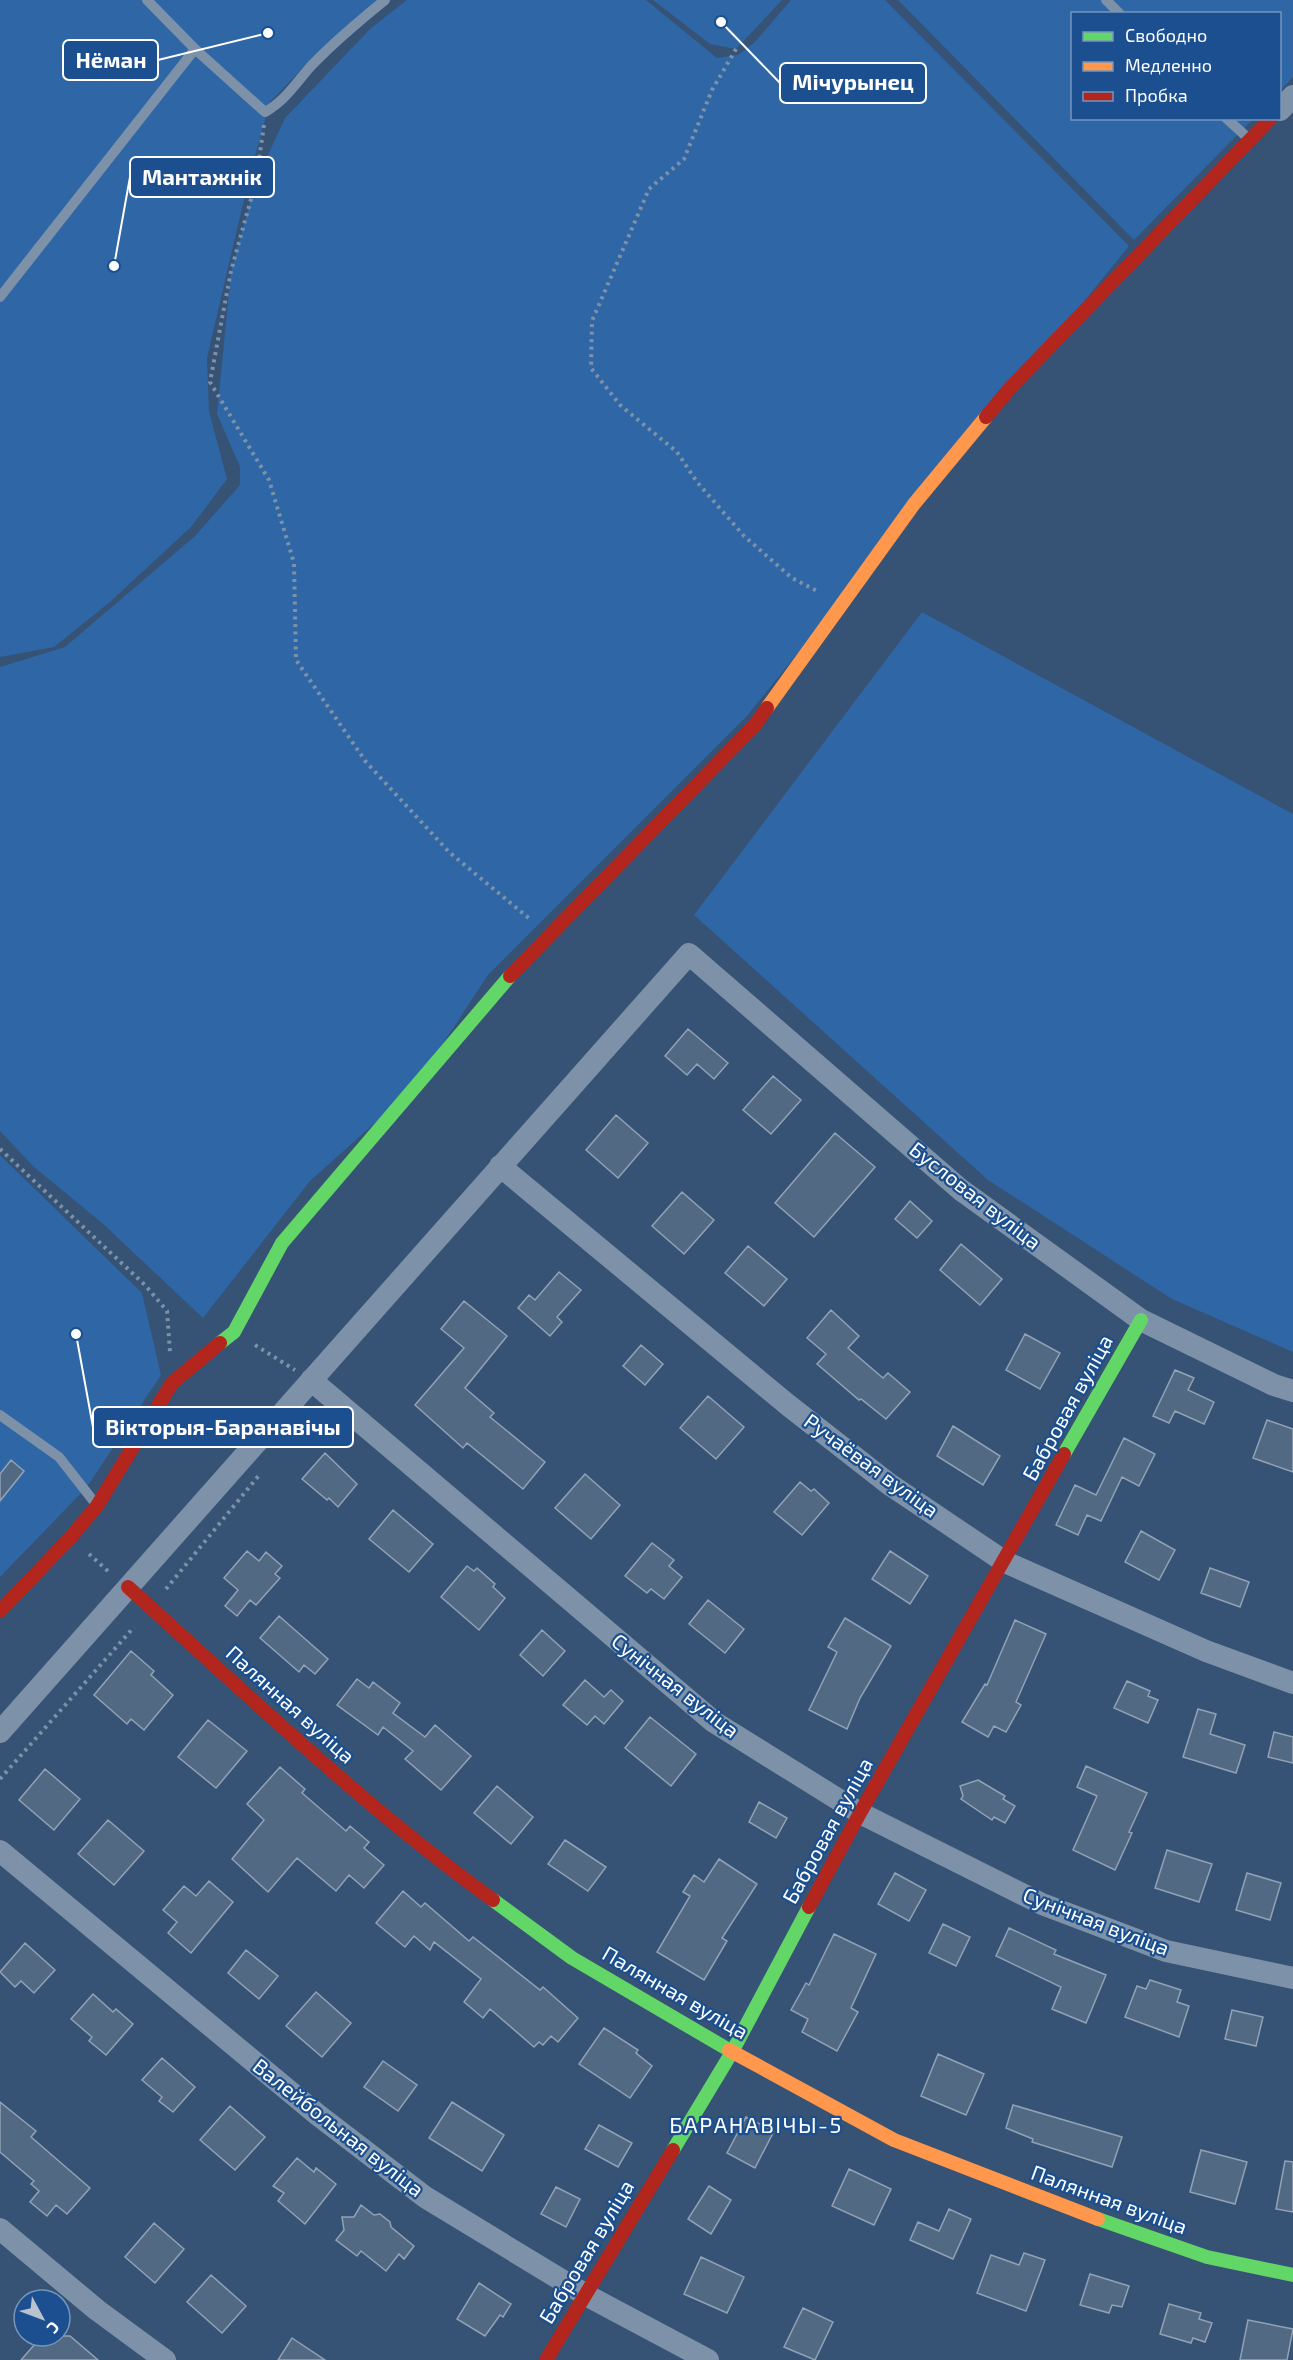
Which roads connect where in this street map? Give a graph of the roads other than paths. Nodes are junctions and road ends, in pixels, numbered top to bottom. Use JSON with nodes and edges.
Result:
{"nodes":[{"id":1,"x":147,"y":0,"type":"edge"},
{"id":2,"x":385,"y":0,"type":"edge"},
{"id":3,"x":1106,"y":0,"type":"edge"},
{"id":4,"x":1118,"y":12,"type":"edge"},
{"id":5,"x":195,"y":49,"type":"junction"},
{"id":6,"x":1293,"y":96,"type":"edge"},
{"id":7,"x":1281,"y":109,"type":"edge"},
{"id":8,"x":1228,"y":120,"type":"edge"},
{"id":9,"x":1269,"y":120,"type":"edge"},
{"id":10,"x":1250,"y":140,"type":"junction"},
{"id":11,"x":0,"y":297,"type":"edge"},
{"id":12,"x":500,"y":1166,"type":"junction"},
{"id":13,"x":1142,"y":1320,"type":"junction"},
{"id":14,"x":311,"y":1380,"type":"junction"},
{"id":15,"x":1293,"y":1390,"type":"edge"},
{"id":16,"x":0,"y":1415,"type":"edge"},
{"id":17,"x":96,"y":1506,"type":"junction"},
{"id":18,"x":1005,"y":1562,"type":"junction"},
{"id":19,"x":128,"y":1587,"type":"junction"},
{"id":20,"x":0,"y":1611,"type":"edge"},
{"id":21,"x":1293,"y":1683,"type":"edge"},
{"id":22,"x":0,"y":1732,"type":"edge"},
{"id":23,"x":860,"y":1813,"type":"junction"},
{"id":24,"x":0,"y":1851,"type":"edge"},
{"id":25,"x":1293,"y":1978,"type":"edge"},
{"id":26,"x":732,"y":2052,"type":"junction"},
{"id":27,"x":0,"y":2229,"type":"edge"},
{"id":28,"x":1293,"y":2275,"type":"edge"},
{"id":29,"x":586,"y":2295,"type":"junction"},
{"id":30,"x":165,"y":2360,"type":"edge"},
{"id":31,"x":546,"y":2360,"type":"edge"},
{"id":32,"x":708,"y":2360,"type":"edge"}],
"edges":[{"from":1,"to":5,"type":"lane"},
{"from":2,"to":5,"type":"lane"},
{"from":3,"to":4,"type":"lane"},
{"from":5,"to":11,"type":"lane"},
{"from":6,"to":7,"type":"street"},
{"from":8,"to":10,"type":"lane"},
{"from":9,"to":10,"type":"street"},
{"from":10,"to":17,"type":"street"},
{"from":12,"to":13,"type":"street","name":"Бусловая вуліца"},
{"from":12,"to":14,"type":"street"},
{"from":12,"to":18,"type":"street","name":"Ручаёвая вуліца"},
{"from":13,"to":15,"type":"street","name":"Бусловая вуліца"},
{"from":13,"to":18,"type":"street","name":"Бабровая вуліца"},
{"from":14,"to":19,"type":"street"},
{"from":14,"to":23,"type":"street","name":"Сунічная вуліца"},
{"from":16,"to":17,"type":"lane"},
{"from":17,"to":20,"type":"street"},
{"from":18,"to":21,"type":"street","name":"Ручаёвая вуліца"},
{"from":18,"to":23,"type":"street","name":"Бабровая вуліца"},
{"from":19,"to":22,"type":"street"},
{"from":19,"to":26,"type":"street","name":"Палянная вуліца"},
{"from":23,"to":25,"type":"street","name":"Сунічная вуліца"},
{"from":23,"to":26,"type":"street","name":"Бабровая вуліца"},
{"from":24,"to":29,"type":"street","name":"Валейбольная вуліца"},
{"from":26,"to":28,"type":"street","name":"Палянная вуліца"},
{"from":26,"to":29,"type":"street","name":"Бабровая вуліца"},
{"from":27,"to":30,"type":"street"},
{"from":29,"to":31,"type":"street","name":"Бабровая вуліца"},
{"from":29,"to":32,"type":"street","name":"Валейбольная вуліца"}]}
